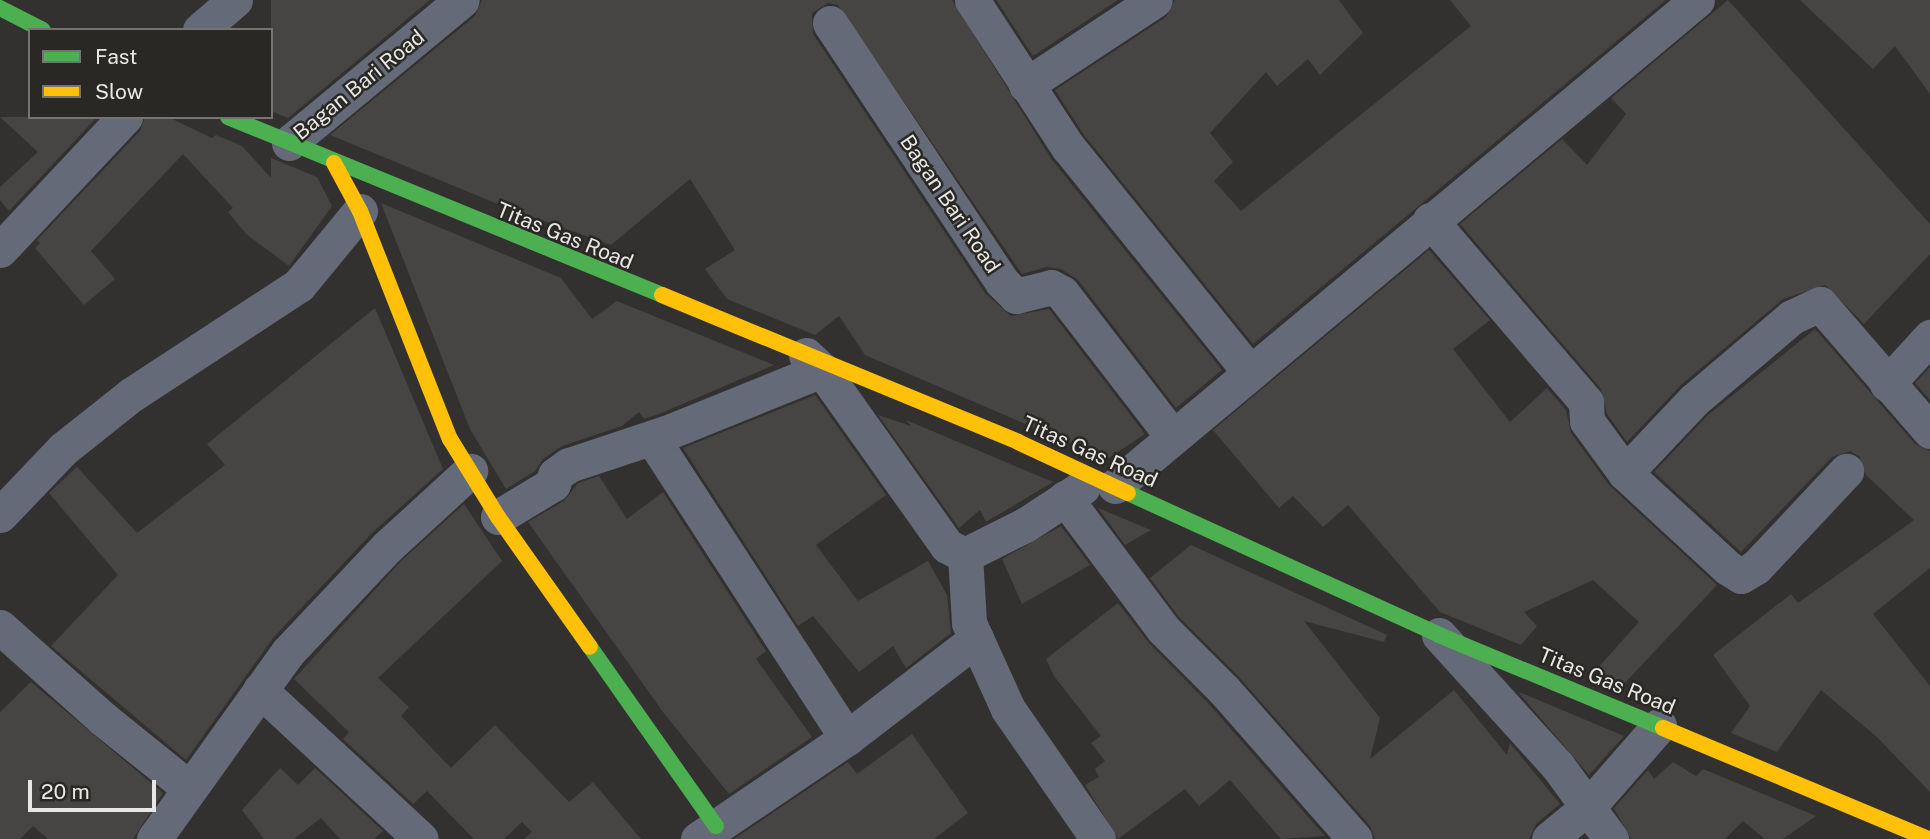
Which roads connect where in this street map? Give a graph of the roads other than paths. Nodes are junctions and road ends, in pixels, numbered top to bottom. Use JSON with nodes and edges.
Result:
{"nodes":[{"id":1,"x":234,"y":0,"type":"edge"},
{"id":2,"x":462,"y":0,"type":"edge"},
{"id":3,"x":972,"y":0,"type":"edge"},
{"id":4,"x":1155,"y":0,"type":"edge"},
{"id":5,"x":1697,"y":0,"type":"edge"},
{"id":6,"x":0,"y":8,"type":"edge"},
{"id":7,"x":830,"y":23,"type":"dead end"},
{"id":8,"x":39,"y":28,"type":"edge"},
{"id":9,"x":202,"y":28,"type":"edge"},
{"id":10,"x":1026,"y":85,"type":"junction"},
{"id":11,"x":123,"y":119,"type":"edge"},
{"id":12,"x":233,"y":119,"type":"edge"},
{"id":13,"x":289,"y":143,"type":"junction"},
{"id":14,"x":334,"y":163,"type":"junction"},
{"id":15,"x":360,"y":211,"type":"junction"},
{"id":16,"x":1430,"y":220,"type":"junction"},
{"id":17,"x":0,"y":250,"type":"edge"},
{"id":18,"x":1930,"y":337,"type":"edge"},
{"id":19,"x":814,"y":363,"type":"junction"},
{"id":20,"x":1249,"y":371,"type":"junction"},
{"id":21,"x":1887,"y":384,"type":"junction"},
{"id":22,"x":1930,"y":432,"type":"edge"},
{"id":23,"x":1173,"y":437,"type":"junction"},
{"id":24,"x":652,"y":438,"type":"junction"},
{"id":25,"x":470,"y":471,"type":"junction"},
{"id":26,"x":1846,"y":471,"type":"dead end"},
{"id":27,"x":1625,"y":473,"type":"junction"},
{"id":28,"x":1106,"y":482,"type":"junction"},
{"id":29,"x":1065,"y":498,"type":"junction"},
{"id":30,"x":0,"y":515,"type":"edge"},
{"id":31,"x":498,"y":517,"type":"junction"},
{"id":32,"x":965,"y":555,"type":"junction"},
{"id":33,"x":0,"y":627,"type":"edge"},
{"id":34,"x":1439,"y":635,"type":"junction"},
{"id":35,"x":976,"y":639,"type":"junction"},
{"id":36,"x":260,"y":690,"type":"junction"},
{"id":37,"x":1659,"y":726,"type":"junction"},
{"id":38,"x":847,"y":738,"type":"junction"},
{"id":39,"x":189,"y":788,"type":"junction"},
{"id":40,"x":1588,"y":807,"type":"junction"},
{"id":41,"x":707,"y":833,"type":"edge"},
{"id":42,"x":154,"y":839,"type":"edge"},
{"id":43,"x":421,"y":839,"type":"edge"},
{"id":44,"x":1098,"y":839,"type":"edge"},
{"id":45,"x":1355,"y":839,"type":"edge"},
{"id":46,"x":1549,"y":839,"type":"edge"},
{"id":47,"x":1611,"y":839,"type":"edge"},
{"id":48,"x":1928,"y":839,"type":"edge"}],
"edges":[{"from":1,"to":9,"type":"street"},
{"from":2,"to":13,"type":"street","name":"Bagan Bari Road"},
{"from":3,"to":10,"type":"street"},
{"from":4,"to":10,"type":"street"},
{"from":5,"to":16,"type":"street"},
{"from":6,"to":8,"type":"street"},
{"from":7,"to":23,"type":"street","name":"Bagan Bari Road"},
{"from":10,"to":20,"type":"street"},
{"from":11,"to":17,"type":"street"},
{"from":12,"to":13,"type":"street","name":"Titas Gas Road"},
{"from":13,"to":14,"type":"street","name":"Titas Gas Road"},
{"from":14,"to":15,"type":"street"},
{"from":14,"to":19,"type":"street","name":"Titas Gas Road"},
{"from":15,"to":25,"type":"street"},
{"from":15,"to":30,"type":"street"},
{"from":16,"to":20,"type":"street"},
{"from":16,"to":27,"type":"street"},
{"from":18,"to":21,"type":"street"},
{"from":19,"to":24,"type":"street"},
{"from":19,"to":28,"type":"street","name":"Titas Gas Road"},
{"from":19,"to":32,"type":"street"},
{"from":20,"to":23,"type":"street"},
{"from":21,"to":22,"type":"street"},
{"from":21,"to":27,"type":"street"},
{"from":23,"to":28,"type":"street"},
{"from":24,"to":31,"type":"street"},
{"from":24,"to":38,"type":"street"},
{"from":25,"to":31,"type":"street"},
{"from":25,"to":36,"type":"street"},
{"from":26,"to":27,"type":"street"},
{"from":28,"to":29,"type":"street"},
{"from":28,"to":34,"type":"street","name":"Titas Gas Road"},
{"from":29,"to":32,"type":"street"},
{"from":29,"to":45,"type":"street"},
{"from":31,"to":41,"type":"street"},
{"from":32,"to":35,"type":"street"},
{"from":33,"to":39,"type":"street"},
{"from":34,"to":37,"type":"street","name":"Titas Gas Road"},
{"from":34,"to":40,"type":"street"},
{"from":35,"to":38,"type":"street"},
{"from":35,"to":44,"type":"street"},
{"from":36,"to":39,"type":"street"},
{"from":36,"to":43,"type":"street"},
{"from":37,"to":40,"type":"street"},
{"from":37,"to":48,"type":"street","name":"Titas Gas Road"},
{"from":38,"to":41,"type":"street"},
{"from":39,"to":42,"type":"street"},
{"from":40,"to":46,"type":"street"},
{"from":40,"to":47,"type":"street"}]}
